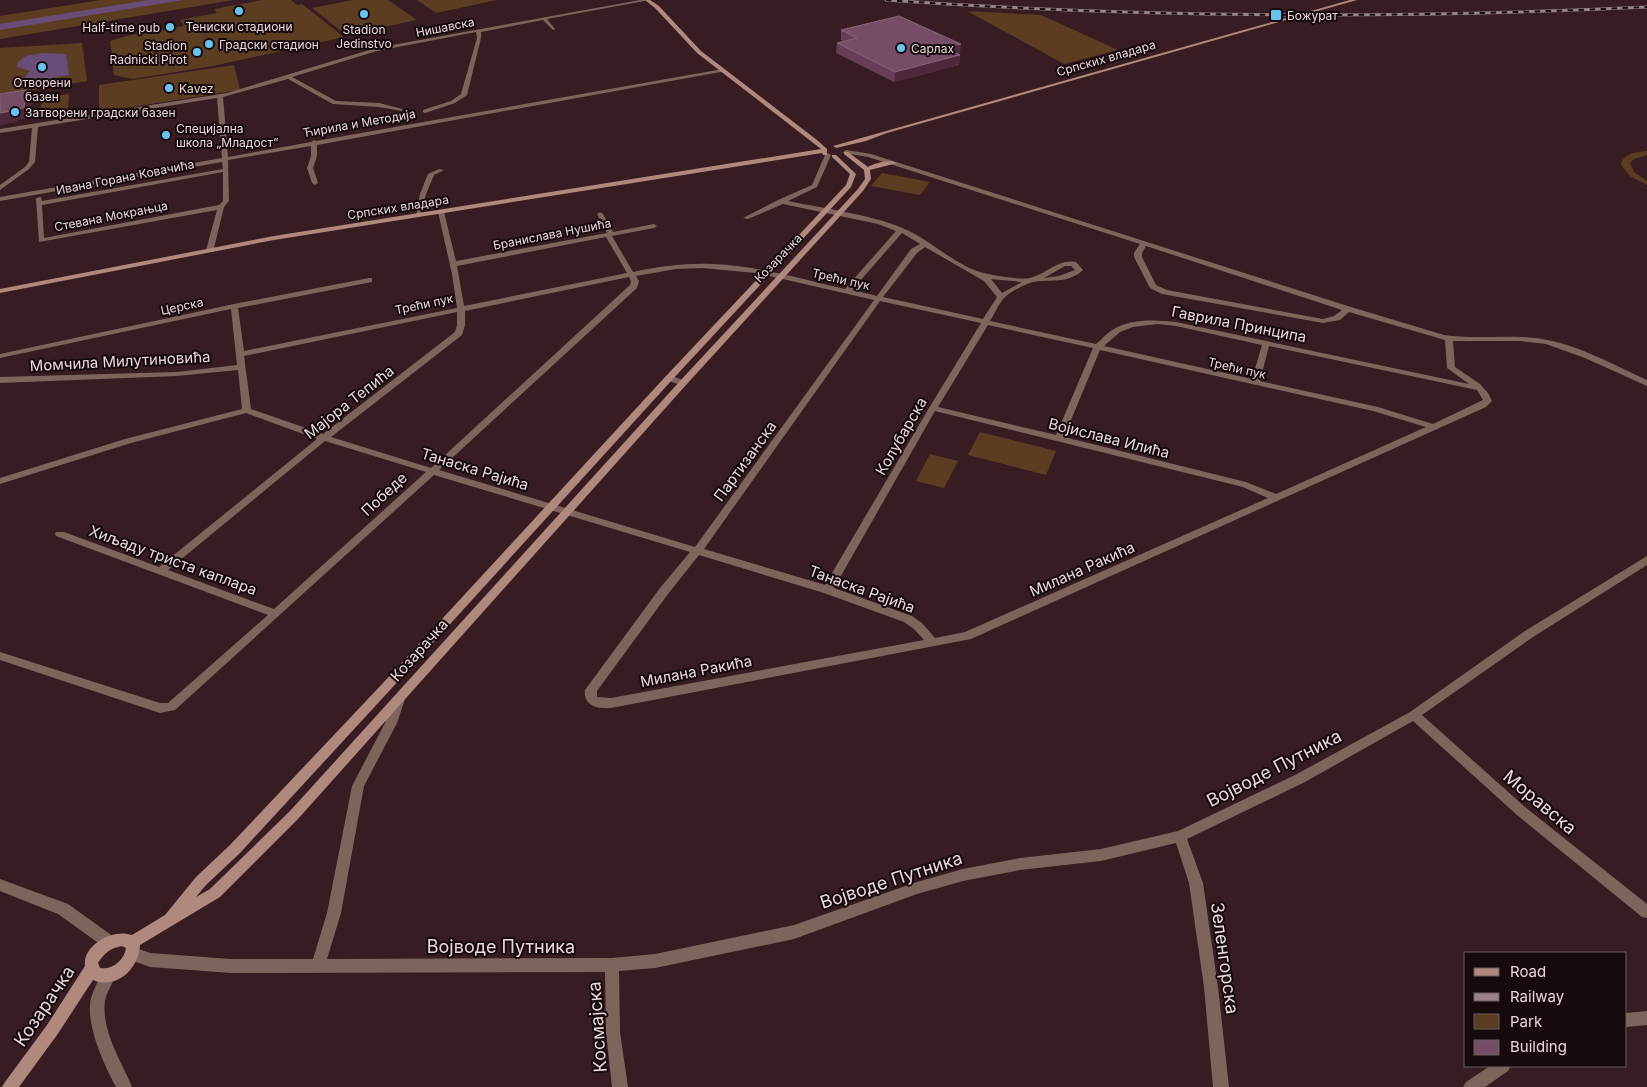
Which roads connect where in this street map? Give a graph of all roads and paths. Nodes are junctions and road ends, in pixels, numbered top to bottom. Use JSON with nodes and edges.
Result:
{"nodes":[{"id":1,"x":648,"y":0,"type":"edge"},
{"id":2,"x":1355,"y":0,"type":"edge"},
{"id":3,"x":544,"y":18,"type":"junction"},
{"id":4,"x":553,"y":29,"type":"dead end"},
{"id":5,"x":478,"y":31,"type":"junction"},
{"id":6,"x":723,"y":71,"type":"junction"},
{"id":7,"x":290,"y":78,"type":"junction"},
{"id":8,"x":220,"y":97,"type":"junction"},
{"id":9,"x":400,"y":110,"type":"dead end"},
{"id":10,"x":425,"y":111,"type":"dead end"},
{"id":11,"x":35,"y":125,"type":"junction"},
{"id":12,"x":0,"y":131,"type":"edge"},
{"id":13,"x":864,"y":140,"type":"junction"},
{"id":14,"x":816,"y":141,"type":"junction"},
{"id":15,"x":314,"y":142,"type":"junction"},
{"id":16,"x":835,"y":146,"type":"junction"},
{"id":17,"x":846,"y":151,"type":"junction"},
{"id":18,"x":827,"y":153,"type":"junction"},
{"id":19,"x":225,"y":159,"type":"junction"},
{"id":20,"x":894,"y":163,"type":"junction"},
{"id":21,"x":867,"y":169,"type":"junction"},
{"id":22,"x":226,"y":170,"type":"junction"},
{"id":23,"x":441,"y":170,"type":"dead end"},
{"id":24,"x":314,"y":183,"type":"dead end"},
{"id":25,"x":0,"y":188,"type":"edge"},
{"id":26,"x":38,"y":193,"type":"junction"},
{"id":27,"x":0,"y":199,"type":"edge"},
{"id":28,"x":780,"y":200,"type":"junction"},
{"id":29,"x":39,"y":204,"type":"junction"},
{"id":30,"x":221,"y":207,"type":"junction"},
{"id":31,"x":824,"y":211,"type":"junction"},
{"id":32,"x":441,"y":212,"type":"junction"},
{"id":33,"x":600,"y":214,"type":"dead end"},
{"id":34,"x":840,"y":214,"type":"junction"},
{"id":35,"x":418,"y":215,"type":"junction"},
{"id":36,"x":746,"y":218,"type":"dead end"},
{"id":37,"x":654,"y":226,"type":"dead end"},
{"id":38,"x":901,"y":230,"type":"junction"},
{"id":39,"x":609,"y":234,"type":"junction"},
{"id":40,"x":1144,"y":243,"type":"junction"},
{"id":41,"x":926,"y":244,"type":"junction"},
{"id":42,"x":210,"y":250,"type":"junction"},
{"id":43,"x":454,"y":264,"type":"junction"},
{"id":44,"x":766,"y":274,"type":"junction"},
{"id":45,"x":978,"y":274,"type":"junction"},
{"id":46,"x":630,"y":275,"type":"junction"},
{"id":47,"x":780,"y":277,"type":"junction"},
{"id":48,"x":369,"y":280,"type":"dead end"},
{"id":49,"x":1032,"y":281,"type":"junction"},
{"id":50,"x":0,"y":291,"type":"edge"},
{"id":51,"x":846,"y":292,"type":"junction"},
{"id":52,"x":1001,"y":298,"type":"junction"},
{"id":53,"x":878,"y":299,"type":"junction"},
{"id":54,"x":234,"y":306,"type":"junction"},
{"id":55,"x":461,"y":308,"type":"junction"},
{"id":56,"x":1348,"y":309,"type":"junction"},
{"id":57,"x":985,"y":323,"type":"junction"},
{"id":58,"x":1449,"y":338,"type":"junction"},
{"id":59,"x":1266,"y":343,"type":"junction"},
{"id":60,"x":1098,"y":348,"type":"junction"},
{"id":61,"x":240,"y":354,"type":"junction"},
{"id":62,"x":0,"y":356,"type":"edge"},
{"id":63,"x":242,"y":367,"type":"junction"},
{"id":64,"x":669,"y":378,"type":"junction"},
{"id":65,"x":0,"y":380,"type":"edge"},
{"id":66,"x":683,"y":382,"type":"junction"},
{"id":67,"x":1255,"y":383,"type":"junction"},
{"id":68,"x":1647,"y":383,"type":"edge"},
{"id":69,"x":1480,"y":389,"type":"junction"},
{"id":70,"x":933,"y":408,"type":"junction"},
{"id":71,"x":247,"y":410,"type":"junction"},
{"id":72,"x":1433,"y":427,"type":"junction"},
{"id":73,"x":324,"y":438,"type":"junction"},
{"id":74,"x":1058,"y":440,"type":"junction"},
{"id":75,"x":431,"y":471,"type":"junction"},
{"id":76,"x":0,"y":481,"type":"edge"},
{"id":77,"x":1277,"y":498,"type":"junction"},
{"id":78,"x":551,"y":508,"type":"junction"},
{"id":79,"x":567,"y":513,"type":"junction"},
{"id":80,"x":60,"y":534,"type":"dead end"},
{"id":81,"x":697,"y":551,"type":"junction"},
{"id":82,"x":1647,"y":560,"type":"edge"},
{"id":83,"x":160,"y":571,"type":"junction"},
{"id":84,"x":828,"y":590,"type":"junction"},
{"id":85,"x":276,"y":614,"type":"junction"},
{"id":86,"x":933,"y":642,"type":"junction"},
{"id":87,"x":0,"y":656,"type":"edge"},
{"id":88,"x":589,"y":696,"type":"joint"},
{"id":89,"x":399,"y":698,"type":"junction"},
{"id":90,"x":1414,"y":716,"type":"junction"},
{"id":91,"x":1180,"y":836,"type":"junction"},
{"id":92,"x":0,"y":884,"type":"edge"},
{"id":93,"x":1647,"y":912,"type":"edge"},
{"id":94,"x":166,"y":924,"type":"junction"},
{"id":95,"x":109,"y":942,"type":"junction"},
{"id":96,"x":132,"y":949,"type":"junction"},
{"id":97,"x":612,"y":965,"type":"junction"},
{"id":98,"x":318,"y":966,"type":"junction"},
{"id":99,"x":91,"y":969,"type":"junction"},
{"id":100,"x":108,"y":975,"type":"junction"},
{"id":101,"x":1647,"y":1018,"type":"edge"},
{"id":102,"x":1627,"y":1020,"type":"edge"},
{"id":103,"x":1501,"y":1067,"type":"edge"},
{"id":104,"x":10,"y":1087,"type":"edge"},
{"id":105,"x":124,"y":1087,"type":"edge"},
{"id":106,"x":620,"y":1087,"type":"edge"},
{"id":107,"x":1221,"y":1087,"type":"edge"},
{"id":108,"x":1471,"y":1087,"type":"edge"}],
"edges":[{"from":1,"to":3,"type":"street","name":"Нишавска"},
{"from":1,"to":6,"type":"street"},
{"from":2,"to":13,"type":"street","name":"Српских владара"},
{"from":3,"to":4,"type":"street"},
{"from":3,"to":5,"type":"street","name":"Нишавска"},
{"from":5,"to":7,"type":"street","name":"Нишавска"},
{"from":5,"to":10,"type":"street"},
{"from":6,"to":14,"type":"street"},
{"from":6,"to":15,"type":"street","name":"Ћирила и Методија"},
{"from":7,"to":8,"type":"street","name":"Нишавска"},
{"from":7,"to":9,"type":"street"},
{"from":8,"to":11,"type":"street","name":"Нишавска"},
{"from":8,"to":19,"type":"street"},
{"from":11,"to":12,"type":"street","name":"Нишавска"},
{"from":11,"to":25,"type":"street"},
{"from":13,"to":16,"type":"street","name":"Српских владара"},
{"from":13,"to":17,"type":"street","name":"Српских владара"},
{"from":14,"to":16,"type":"street"},
{"from":14,"to":18,"type":"street"},
{"from":15,"to":19,"type":"street","name":"Ћирила и Методија"},
{"from":15,"to":24,"type":"street"},
{"from":16,"to":17,"type":"street"},
{"from":16,"to":18,"type":"street","name":"Српских владара"},
{"from":17,"to":18,"type":"street","name":"Српских владара"},
{"from":17,"to":20,"type":"street"},
{"from":17,"to":21,"type":"street"},
{"from":18,"to":28,"type":"street"},
{"from":18,"to":31,"type":"street","name":"Козарачка"},
{"from":18,"to":32,"type":"street","name":"Српских владара"},
{"from":19,"to":22,"type":"street"},
{"from":19,"to":26,"type":"street","name":"Ћирила и Методија"},
{"from":20,"to":21,"type":"street"},
{"from":20,"to":40,"type":"street"},
{"from":21,"to":34,"type":"street","name":"Козарачка"},
{"from":22,"to":29,"type":"street","name":"Ивана Горана Ковачића"},
{"from":22,"to":30,"type":"street"},
{"from":23,"to":35,"type":"street"},
{"from":26,"to":27,"type":"street","name":"Ћирила и Методија"},
{"from":26,"to":29,"type":"street","name":"Ивана Горана Ковачића"},
{"from":28,"to":31,"type":"street"},
{"from":28,"to":36,"type":"street"},
{"from":29,"to":30,"type":"street","name":"Стевана Мокрањца"},
{"from":30,"to":42,"type":"street"},
{"from":31,"to":34,"type":"street","name":"Колубарска"},
{"from":31,"to":44,"type":"street","name":"Козарачка"},
{"from":32,"to":35,"type":"street","name":"Српских владара"},
{"from":32,"to":43,"type":"street","name":"Мајора Тепића"},
{"from":33,"to":39,"type":"street"},
{"from":34,"to":38,"type":"street","name":"Колубарска"},
{"from":34,"to":47,"type":"street","name":"Козарачка"},
{"from":35,"to":42,"type":"street","name":"Српских владара"},
{"from":37,"to":39,"type":"street","name":"Бранислава Нушића"},
{"from":38,"to":41,"type":"street","name":"Колубарска"},
{"from":38,"to":51,"type":"street"},
{"from":39,"to":43,"type":"street","name":"Бранислава Нушића"},
{"from":39,"to":46,"type":"street"},
{"from":40,"to":56,"type":"street"},
{"from":40,"to":56,"type":"street"},
{"from":41,"to":45,"type":"street","name":"Колубарска"},
{"from":41,"to":53,"type":"street","name":"Партизанска"},
{"from":42,"to":50,"type":"street","name":"Српских владара"},
{"from":43,"to":55,"type":"street","name":"Мајора Тепића"},
{"from":44,"to":46,"type":"street","name":"Трећи пук"},
{"from":44,"to":47,"type":"street","name":"Трећи пук"},
{"from":44,"to":64,"type":"street","name":"Козарачка"},
{"from":45,"to":49,"type":"street","name":"Колубарска"},
{"from":45,"to":52,"type":"street","name":"Колубарска"},
{"from":46,"to":55,"type":"street","name":"Трећи пук"},
{"from":46,"to":75,"type":"street","name":"Победе"},
{"from":47,"to":51,"type":"street","name":"Трећи пук"},
{"from":47,"to":66,"type":"street","name":"Козарачка"},
{"from":48,"to":54,"type":"street","name":"Церска"},
{"from":49,"to":49,"type":"street","name":"Колубарска"},
{"from":49,"to":52,"type":"street","name":"Колубарска"},
{"from":51,"to":53,"type":"street","name":"Трећи пук"},
{"from":52,"to":57,"type":"street","name":"Колубарска"},
{"from":53,"to":57,"type":"street","name":"Трећи пук"},
{"from":53,"to":81,"type":"street","name":"Партизанска"},
{"from":54,"to":61,"type":"street"},
{"from":54,"to":62,"type":"street","name":"Церска"},
{"from":55,"to":61,"type":"street","name":"Трећи пук"},
{"from":55,"to":73,"type":"street","name":"Мајора Тепића"},
{"from":56,"to":58,"type":"street"},
{"from":57,"to":60,"type":"street","name":"Трећи пук"},
{"from":57,"to":70,"type":"street","name":"Колубарска"},
{"from":58,"to":68,"type":"street"},
{"from":58,"to":69,"type":"street"},
{"from":59,"to":60,"type":"street","name":"Гаврила Принципа"},
{"from":59,"to":67,"type":"street"},
{"from":59,"to":69,"type":"street","name":"Гаврила Принципа"},
{"from":60,"to":67,"type":"street","name":"Трећи пук"},
{"from":60,"to":74,"type":"street","name":"Гаврила Принципа"},
{"from":61,"to":63,"type":"street"},
{"from":63,"to":65,"type":"street","name":"Момчила Милутиновића"},
{"from":63,"to":71,"type":"street"},
{"from":64,"to":66,"type":"street"},
{"from":64,"to":78,"type":"street","name":"Козарачка"},
{"from":66,"to":79,"type":"street","name":"Козарачка"},
{"from":67,"to":72,"type":"street","name":"Трећи пук"},
{"from":69,"to":72,"type":"street","name":"Милана Ракића"},
{"from":70,"to":74,"type":"street","name":"Војислава Илића"},
{"from":70,"to":84,"type":"street","name":"Колубарска"},
{"from":71,"to":73,"type":"street","name":"Танаска Рајића"},
{"from":71,"to":76,"type":"street"},
{"from":72,"to":77,"type":"street","name":"Милана Ракића"},
{"from":73,"to":75,"type":"street","name":"Танаска Рајића"},
{"from":73,"to":83,"type":"street","name":"Мајора Тепића"},
{"from":74,"to":77,"type":"street","name":"Војислава Илића"},
{"from":75,"to":78,"type":"street","name":"Танаска Рајића"},
{"from":75,"to":85,"type":"street","name":"Победе"},
{"from":77,"to":86,"type":"street","name":"Милана Ракића"},
{"from":78,"to":79,"type":"street","name":"Танаска Рајића"},
{"from":78,"to":94,"type":"street","name":"Козарачка"},
{"from":79,"to":81,"type":"street","name":"Танаска Рајића"},
{"from":79,"to":89,"type":"street","name":"Козарачка"},
{"from":80,"to":83,"type":"street","name":"Хиљаду триста каплара"},
{"from":81,"to":84,"type":"street","name":"Танаска Рајића"},
{"from":81,"to":88,"type":"street","name":"Партизанска"},
{"from":82,"to":90,"type":"street","name":"Војводе Путника"},
{"from":83,"to":85,"type":"street","name":"Хиљаду триста каплара"},
{"from":84,"to":86,"type":"street","name":"Танаска Рајића"},
{"from":85,"to":87,"type":"street","name":"Победе"},
{"from":86,"to":88,"type":"street","name":"Милана Ракића"},
{"from":89,"to":94,"type":"street","name":"Козарачка"},
{"from":89,"to":98,"type":"street"},
{"from":90,"to":91,"type":"street","name":"Војводе Путника"},
{"from":90,"to":93,"type":"street","name":"Моравска"},
{"from":91,"to":97,"type":"street","name":"Војводе Путника"},
{"from":91,"to":107,"type":"street","name":"Зеленгорска"},
{"from":92,"to":95,"type":"street"},
{"from":94,"to":96,"type":"street","name":"Козарачка"},
{"from":95,"to":96,"type":"street"},
{"from":95,"to":99,"type":"street"},
{"from":96,"to":98,"type":"street","name":"Војводе Путника"},
{"from":96,"to":100,"type":"street"},
{"from":97,"to":98,"type":"street","name":"Војводе Путника"},
{"from":97,"to":106,"type":"street","name":"Космајска"},
{"from":99,"to":100,"type":"street"},
{"from":99,"to":104,"type":"street","name":"Козарачка"},
{"from":100,"to":105,"type":"street"},
{"from":101,"to":102,"type":"street"},
{"from":103,"to":108,"type":"street"}]}
